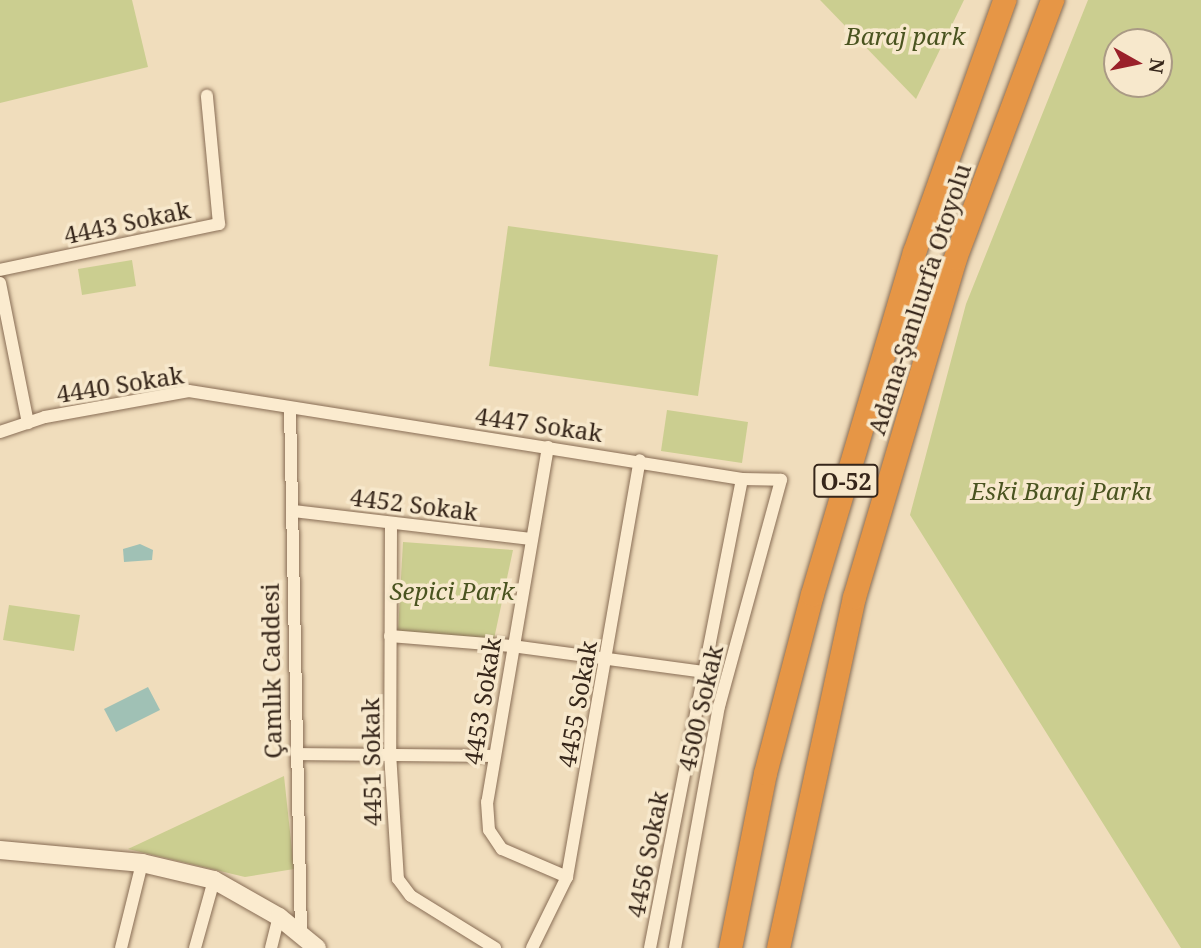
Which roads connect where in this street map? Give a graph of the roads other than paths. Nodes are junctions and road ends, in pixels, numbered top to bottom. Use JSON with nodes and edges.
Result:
{"nodes":[{"id":1,"x":1004,"y":0,"type":"edge"},
{"id":2,"x":1052,"y":0,"type":"edge"},
{"id":3,"x":207,"y":96,"type":"dead end"},
{"id":4,"x":0,"y":270,"type":"edge"},
{"id":5,"x":0,"y":283,"type":"edge"},
{"id":6,"x":290,"y":409,"type":"junction"},
{"id":7,"x":28,"y":423,"type":"junction"},
{"id":8,"x":0,"y":432,"type":"edge"},
{"id":9,"x":548,"y":447,"type":"junction"},
{"id":10,"x":640,"y":460,"type":"junction"},
{"id":11,"x":742,"y":479,"type":"junction"},
{"id":12,"x":781,"y":480,"type":"joint"},
{"id":13,"x":293,"y":511,"type":"junction"},
{"id":14,"x":391,"y":523,"type":"junction"},
{"id":15,"x":531,"y":539,"type":"junction"},
{"id":16,"x":390,"y":636,"type":"junction"},
{"id":17,"x":512,"y":646,"type":"junction"},
{"id":18,"x":606,"y":660,"type":"junction"},
{"id":19,"x":705,"y":672,"type":"junction"},
{"id":20,"x":390,"y":753,"type":"junction"},
{"id":21,"x":297,"y":754,"type":"junction"},
{"id":22,"x":493,"y":757,"type":"junction"},
{"id":23,"x":0,"y":850,"type":"edge"},
{"id":24,"x":142,"y":863,"type":"junction"},
{"id":25,"x":567,"y":877,"type":"junction"},
{"id":26,"x":214,"y":880,"type":"junction"},
{"id":27,"x":279,"y":917,"type":"junction"},
{"id":28,"x":301,"y":933,"type":"junction"},
{"id":29,"x":121,"y":948,"type":"edge"},
{"id":30,"x":195,"y":948,"type":"edge"},
{"id":31,"x":271,"y":948,"type":"edge"},
{"id":32,"x":317,"y":948,"type":"edge"},
{"id":33,"x":495,"y":948,"type":"edge"},
{"id":34,"x":532,"y":948,"type":"edge"},
{"id":35,"x":650,"y":948,"type":"edge"},
{"id":36,"x":675,"y":948,"type":"edge"},
{"id":37,"x":730,"y":948,"type":"edge"},
{"id":38,"x":778,"y":948,"type":"edge"}],
"edges":[{"from":1,"to":37,"type":"highway","name":"Adana-Şanlıurfa Otoyolu","number":"O-52"},
{"from":2,"to":38,"type":"highway","name":"Adana-Şanlıurfa Otoyolu","number":"O-52"},
{"from":3,"to":4,"type":"street","name":"4443 Sokak"},
{"from":5,"to":7,"type":"street"},
{"from":6,"to":7,"type":"street","name":"4440 Sokak"},
{"from":6,"to":9,"type":"street","name":"4447 Sokak"},
{"from":6,"to":13,"type":"street","name":"Çamlık Caddesi"},
{"from":7,"to":8,"type":"street","name":"4440 Sokak"},
{"from":9,"to":10,"type":"street","name":"4447 Sokak"},
{"from":9,"to":15,"type":"street","name":"4453 Sokak"},
{"from":10,"to":11,"type":"street","name":"4447 Sokak"},
{"from":10,"to":18,"type":"street","name":"4455 Sokak"},
{"from":11,"to":12,"type":"street","name":"4447 Sokak"},
{"from":11,"to":19,"type":"street","name":"4456 Sokak"},
{"from":12,"to":36,"type":"street","name":"4500 Sokak"},
{"from":13,"to":14,"type":"street","name":"4452 Sokak"},
{"from":13,"to":21,"type":"street","name":"Çamlık Caddesi"},
{"from":14,"to":15,"type":"street","name":"4452 Sokak"},
{"from":14,"to":16,"type":"street","name":"4451 Sokak"},
{"from":15,"to":17,"type":"street","name":"4453 Sokak"},
{"from":16,"to":17,"type":"street"},
{"from":16,"to":20,"type":"street","name":"4451 Sokak"},
{"from":17,"to":18,"type":"street"},
{"from":17,"to":22,"type":"street","name":"4453 Sokak"},
{"from":18,"to":19,"type":"street"},
{"from":18,"to":25,"type":"street","name":"4455 Sokak"},
{"from":19,"to":35,"type":"street","name":"4456 Sokak"},
{"from":20,"to":21,"type":"street"},
{"from":20,"to":22,"type":"street"},
{"from":20,"to":33,"type":"street","name":"4451 Sokak"},
{"from":21,"to":28,"type":"street","name":"Çamlık Caddesi"},
{"from":22,"to":25,"type":"street","name":"4453 Sokak"},
{"from":23,"to":24,"type":"main road"},
{"from":24,"to":26,"type":"main road"},
{"from":24,"to":29,"type":"street"},
{"from":25,"to":34,"type":"street","name":"4455 Sokak"},
{"from":26,"to":27,"type":"main road"},
{"from":26,"to":30,"type":"street"},
{"from":27,"to":28,"type":"main road"},
{"from":27,"to":31,"type":"street"},
{"from":28,"to":32,"type":"main road"}]}
